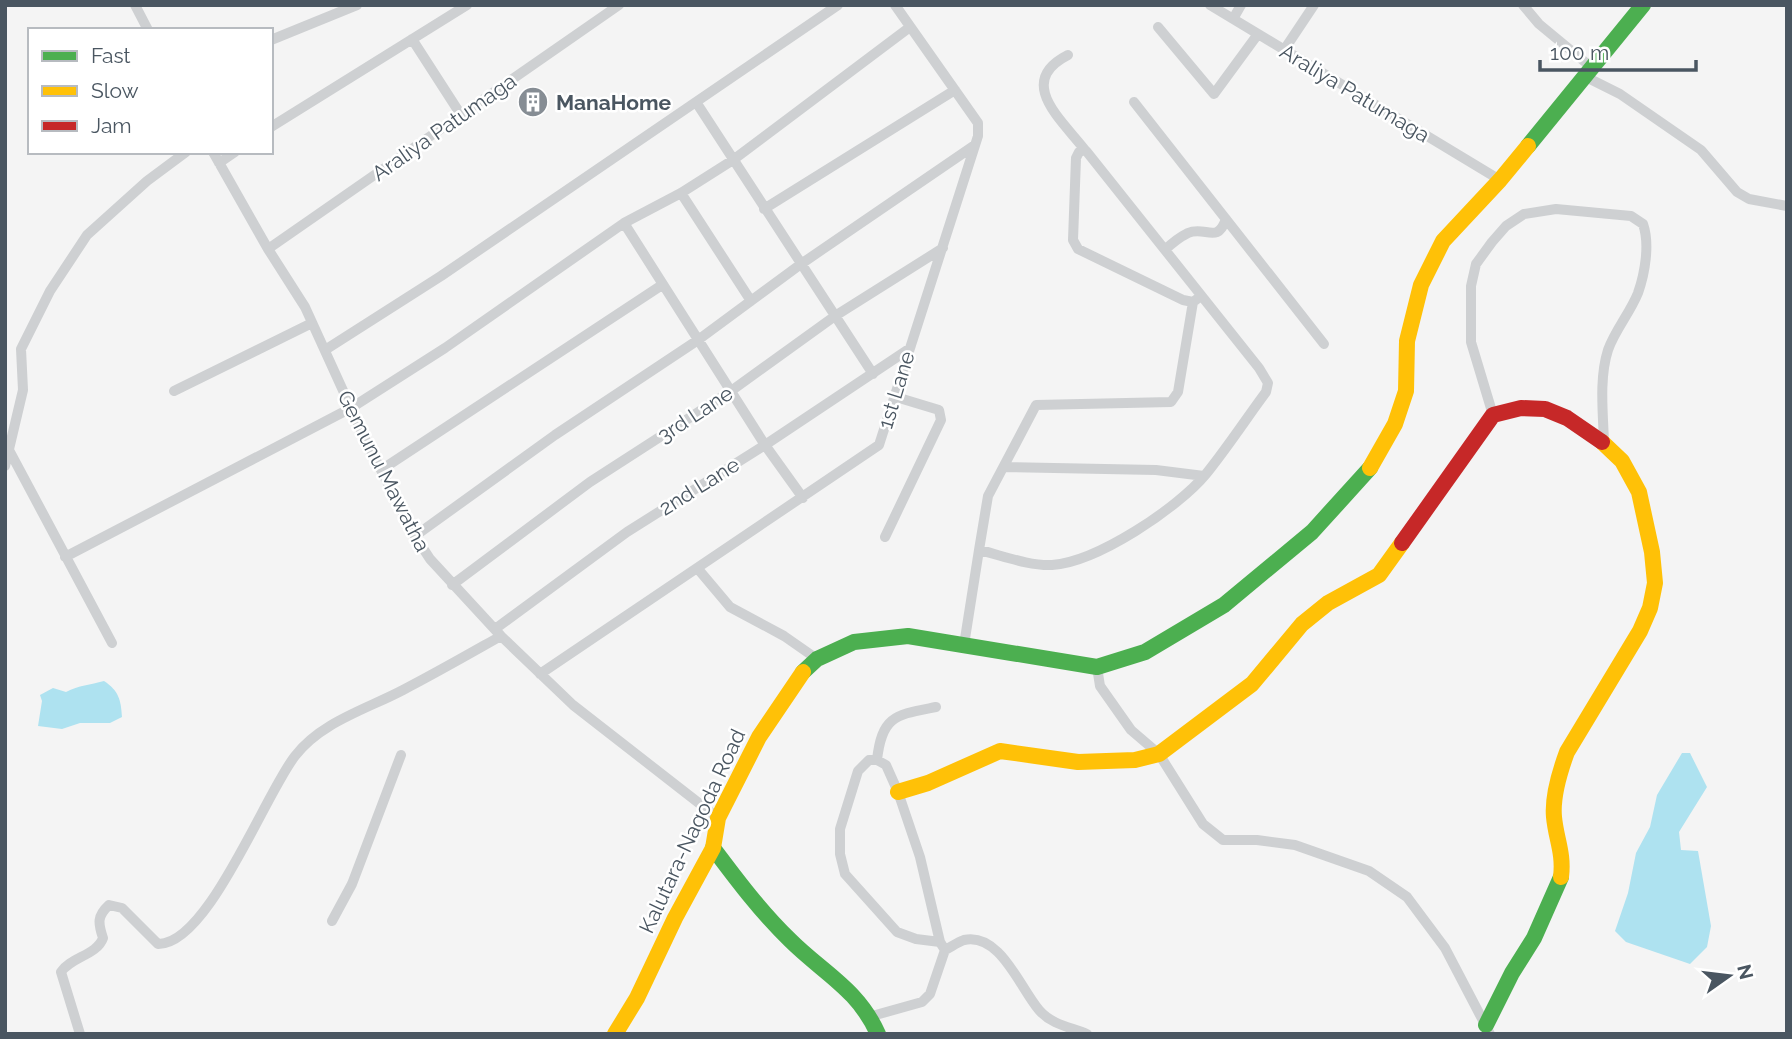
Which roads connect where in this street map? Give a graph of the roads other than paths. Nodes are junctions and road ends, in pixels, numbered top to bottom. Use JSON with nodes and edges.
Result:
{"nodes":[{"id":1,"x":135,"y":5,"type":"edge"},
{"id":2,"x":357,"y":5,"type":"edge"},
{"id":3,"x":467,"y":5,"type":"edge"},
{"id":4,"x":619,"y":5,"type":"edge"},
{"id":5,"x":838,"y":5,"type":"edge"},
{"id":6,"x":895,"y":5,"type":"edge"},
{"id":7,"x":1210,"y":5,"type":"edge"},
{"id":8,"x":1241,"y":5,"type":"edge"},
{"id":9,"x":1314,"y":5,"type":"edge"},
{"id":10,"x":1523,"y":5,"type":"edge"},
{"id":11,"x":1643,"y":5,"type":"edge"},
{"id":12,"x":1233,"y":19,"type":"junction"},
{"id":13,"x":910,"y":27,"type":"junction"},
{"id":14,"x":1158,"y":27,"type":"dead end"},
{"id":15,"x":147,"y":28,"type":"edge"},
{"id":16,"x":1258,"y":34,"type":"junction"},
{"id":17,"x":273,"y":39,"type":"edge"},
{"id":18,"x":412,"y":39,"type":"junction"},
{"id":19,"x":1284,"y":50,"type":"junction"},
{"id":20,"x":1068,"y":55,"type":"dead end"},
{"id":21,"x":1588,"y":72,"type":"junction"},
{"id":22,"x":955,"y":90,"type":"junction"},
{"id":23,"x":696,"y":102,"type":"junction"},
{"id":24,"x":1134,"y":102,"type":"dead end"},
{"id":25,"x":461,"y":116,"type":"junction"},
{"id":26,"x":273,"y":126,"type":"edge"},
{"id":27,"x":975,"y":145,"type":"junction"},
{"id":28,"x":1085,"y":150,"type":"junction"},
{"id":29,"x":183,"y":154,"type":"edge"},
{"id":30,"x":214,"y":154,"type":"edge"},
{"id":31,"x":232,"y":154,"type":"edge"},
{"id":32,"x":733,"y":160,"type":"junction"},
{"id":33,"x":219,"y":163,"type":"junction"},
{"id":34,"x":1500,"y":180,"type":"junction"},
{"id":35,"x":681,"y":193,"type":"junction"},
{"id":36,"x":1787,"y":206,"type":"edge"},
{"id":37,"x":764,"y":209,"type":"junction"},
{"id":38,"x":1226,"y":219,"type":"junction"},
{"id":39,"x":624,"y":223,"type":"junction"},
{"id":40,"x":943,"y":248,"type":"junction"},
{"id":41,"x":268,"y":249,"type":"junction"},
{"id":42,"x":1165,"y":250,"type":"junction"},
{"id":43,"x":801,"y":264,"type":"junction"},
{"id":44,"x":662,"y":285,"type":"junction"},
{"id":45,"x":1197,"y":299,"type":"junction"},
{"id":46,"x":751,"y":300,"type":"junction"},
{"id":47,"x":835,"y":316,"type":"junction"},
{"id":48,"x":312,"y":323,"type":"junction"},
{"id":49,"x":698,"y":340,"type":"junction"},
{"id":50,"x":1324,"y":344,"type":"dead end"},
{"id":51,"x":909,"y":349,"type":"junction"},
{"id":52,"x":325,"y":350,"type":"junction"},
{"id":53,"x":873,"y":374,"type":"junction"},
{"id":54,"x":174,"y":391,"type":"dead end"},
{"id":55,"x":731,"y":391,"type":"junction"},
{"id":56,"x":896,"y":397,"type":"junction"},
{"id":57,"x":351,"y":408,"type":"junction"},
{"id":58,"x":1493,"y":415,"type":"junction"},
{"id":59,"x":1604,"y":442,"type":"junction"},
{"id":60,"x":765,"y":445,"type":"junction"},
{"id":61,"x":9,"y":450,"type":"junction"},
{"id":62,"x":5,"y":466,"type":"edge"},
{"id":63,"x":1004,"y":467,"type":"junction"},
{"id":64,"x":381,"y":470,"type":"junction"},
{"id":65,"x":1205,"y":476,"type":"junction"},
{"id":66,"x":803,"y":498,"type":"junction"},
{"id":67,"x":415,"y":536,"type":"junction"},
{"id":68,"x":885,"y":537,"type":"dead end"},
{"id":69,"x":979,"y":550,"type":"junction"},
{"id":70,"x":65,"y":556,"type":"junction"},
{"id":71,"x":698,"y":569,"type":"junction"},
{"id":72,"x":452,"y":585,"type":"junction"},
{"id":73,"x":498,"y":633,"type":"junction"},
{"id":74,"x":112,"y":643,"type":"dead end"},
{"id":75,"x":964,"y":645,"type":"junction"},
{"id":76,"x":817,"y":659,"type":"junction"},
{"id":77,"x":1097,"y":667,"type":"junction"},
{"id":78,"x":540,"y":674,"type":"junction"},
{"id":79,"x":936,"y":707,"type":"dead end"},
{"id":80,"x":1158,"y":754,"type":"junction"},
{"id":81,"x":401,"y":755,"type":"dead end"},
{"id":82,"x":877,"y":760,"type":"junction"},
{"id":83,"x":898,"y":792,"type":"junction"},
{"id":84,"x":718,"y":818,"type":"junction"},
{"id":85,"x":713,"y":848,"type":"junction"},
{"id":86,"x":331,"y":921,"type":"dead end"},
{"id":87,"x":942,"y":946,"type":"junction"},
{"id":88,"x":872,"y":1016,"type":"junction"},
{"id":89,"x":1488,"y":1029,"type":"edge"},
{"id":90,"x":80,"y":1034,"type":"edge"},
{"id":91,"x":615,"y":1034,"type":"edge"},
{"id":92,"x":878,"y":1034,"type":"edge"},
{"id":93,"x":1087,"y":1034,"type":"edge"}],
"edges":[{"from":1,"to":15,"type":"street"},
{"from":2,"to":17,"type":"street"},
{"from":3,"to":18,"type":"street"},
{"from":4,"to":25,"type":"street","name":"Araliya Patumaga"},
{"from":5,"to":23,"type":"street"},
{"from":6,"to":13,"type":"street","name":"1st Lane"},
{"from":7,"to":12,"type":"street","name":"Araliya Patumaga"},
{"from":8,"to":12,"type":"street"},
{"from":9,"to":19,"type":"street"},
{"from":10,"to":21,"type":"street"},
{"from":11,"to":21,"type":"street","name":"Kalutara-Nagoda Road"},
{"from":12,"to":16,"type":"street","name":"Araliya Patumaga"},
{"from":13,"to":22,"type":"street","name":"1st Lane"},
{"from":13,"to":32,"type":"street"},
{"from":14,"to":16,"type":"street"},
{"from":16,"to":19,"type":"street","name":"Araliya Patumaga"},
{"from":18,"to":25,"type":"street"},
{"from":18,"to":26,"type":"street"},
{"from":19,"to":34,"type":"street","name":"Araliya Patumaga"},
{"from":20,"to":28,"type":"street"},
{"from":21,"to":34,"type":"street","name":"Kalutara-Nagoda Road"},
{"from":21,"to":36,"type":"street"},
{"from":22,"to":27,"type":"street","name":"1st Lane"},
{"from":22,"to":37,"type":"street"},
{"from":23,"to":32,"type":"street"},
{"from":23,"to":52,"type":"street"},
{"from":24,"to":38,"type":"street"},
{"from":25,"to":41,"type":"street","name":"Araliya Patumaga"},
{"from":27,"to":40,"type":"street","name":"1st Lane"},
{"from":27,"to":43,"type":"street"},
{"from":28,"to":42,"type":"street"},
{"from":28,"to":45,"type":"street"},
{"from":29,"to":61,"type":"street"},
{"from":30,"to":33,"type":"street","name":"Gemunu Mawatha"},
{"from":31,"to":33,"type":"street"},
{"from":32,"to":35,"type":"street"},
{"from":32,"to":37,"type":"street"},
{"from":33,"to":41,"type":"street","name":"Gemunu Mawatha"},
{"from":34,"to":77,"type":"street","name":"Kalutara-Nagoda Road"},
{"from":35,"to":39,"type":"street"},
{"from":35,"to":46,"type":"street"},
{"from":37,"to":43,"type":"street"},
{"from":38,"to":42,"type":"street"},
{"from":38,"to":50,"type":"street"},
{"from":39,"to":44,"type":"street"},
{"from":39,"to":57,"type":"street"},
{"from":40,"to":47,"type":"street","name":"3rd Lane"},
{"from":40,"to":51,"type":"street","name":"1st Lane"},
{"from":41,"to":48,"type":"street","name":"Gemunu Mawatha"},
{"from":42,"to":45,"type":"street"},
{"from":43,"to":46,"type":"street"},
{"from":43,"to":47,"type":"street"},
{"from":44,"to":49,"type":"street"},
{"from":44,"to":64,"type":"street"},
{"from":45,"to":63,"type":"street"},
{"from":45,"to":65,"type":"street"},
{"from":46,"to":49,"type":"street"},
{"from":47,"to":53,"type":"street"},
{"from":47,"to":55,"type":"street","name":"3rd Lane"},
{"from":48,"to":52,"type":"street","name":"Gemunu Mawatha"},
{"from":48,"to":54,"type":"street"},
{"from":49,"to":55,"type":"street"},
{"from":49,"to":67,"type":"street"},
{"from":51,"to":53,"type":"street","name":"2nd Lane"},
{"from":51,"to":56,"type":"street","name":"1st Lane"},
{"from":52,"to":57,"type":"street","name":"Gemunu Mawatha"},
{"from":53,"to":60,"type":"street","name":"2nd Lane"},
{"from":55,"to":60,"type":"street"},
{"from":55,"to":72,"type":"street","name":"3rd Lane"},
{"from":56,"to":66,"type":"street","name":"1st Lane"},
{"from":56,"to":68,"type":"street"},
{"from":57,"to":64,"type":"street","name":"Gemunu Mawatha"},
{"from":57,"to":70,"type":"street"},
{"from":58,"to":59,"type":"street"},
{"from":58,"to":59,"type":"street"},
{"from":58,"to":80,"type":"street"},
{"from":59,"to":89,"type":"street"},
{"from":60,"to":66,"type":"street"},
{"from":60,"to":73,"type":"street","name":"2nd Lane"},
{"from":61,"to":62,"type":"street"},
{"from":61,"to":70,"type":"street"},
{"from":63,"to":65,"type":"street"},
{"from":63,"to":69,"type":"street"},
{"from":64,"to":67,"type":"street","name":"Gemunu Mawatha"},
{"from":65,"to":69,"type":"street"},
{"from":66,"to":71,"type":"street","name":"1st Lane"},
{"from":67,"to":72,"type":"street","name":"Gemunu Mawatha"},
{"from":69,"to":75,"type":"street"},
{"from":70,"to":74,"type":"street"},
{"from":71,"to":76,"type":"street"},
{"from":71,"to":78,"type":"street","name":"1st Lane"},
{"from":72,"to":73,"type":"street","name":"Gemunu Mawatha"},
{"from":73,"to":78,"type":"street","name":"Gemunu Mawatha"},
{"from":73,"to":90,"type":"street","name":"2nd Lane"},
{"from":75,"to":76,"type":"street","name":"Kalutara-Nagoda Road"},
{"from":75,"to":77,"type":"street","name":"Kalutara-Nagoda Road"},
{"from":76,"to":84,"type":"street","name":"Kalutara-Nagoda Road"},
{"from":77,"to":80,"type":"street"},
{"from":78,"to":84,"type":"street","name":"Gemunu Mawatha"},
{"from":79,"to":82,"type":"street"},
{"from":80,"to":83,"type":"street"},
{"from":80,"to":89,"type":"street"},
{"from":81,"to":86,"type":"street"},
{"from":82,"to":83,"type":"street"},
{"from":82,"to":87,"type":"street"},
{"from":83,"to":87,"type":"street"},
{"from":84,"to":85,"type":"street","name":"Kalutara-Nagoda Road"},
{"from":85,"to":88,"type":"street"},
{"from":85,"to":91,"type":"street","name":"Kalutara-Nagoda Road"},
{"from":87,"to":88,"type":"street"},
{"from":87,"to":93,"type":"street"},
{"from":88,"to":92,"type":"street"}]}
